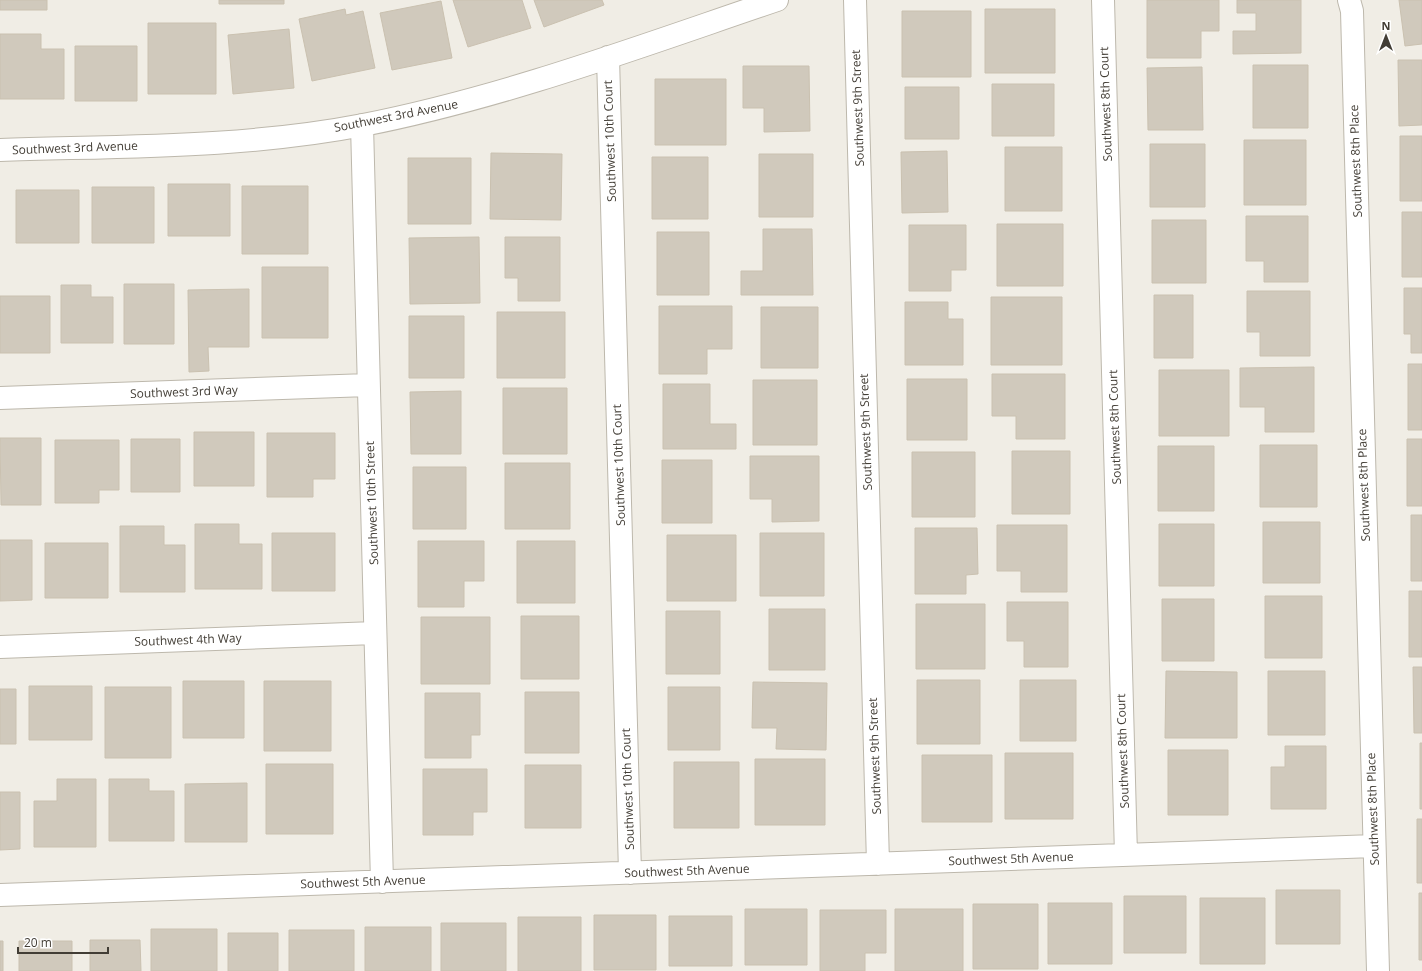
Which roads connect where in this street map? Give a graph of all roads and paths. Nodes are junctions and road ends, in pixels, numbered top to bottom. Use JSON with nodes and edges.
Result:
{"nodes":[{"id":1,"x":777,"y":0,"type":"edge"},
{"id":2,"x":855,"y":0,"type":"edge"},
{"id":3,"x":1103,"y":0,"type":"edge"},
{"id":4,"x":1349,"y":0,"type":"edge"},
{"id":5,"x":608,"y":57,"type":"junction"},
{"id":6,"x":362,"y":125,"type":"junction"},
{"id":7,"x":0,"y":150,"type":"edge"},
{"id":8,"x":368,"y":385,"type":"junction"},
{"id":9,"x":0,"y":398,"type":"edge"},
{"id":10,"x":375,"y":633,"type":"junction"},
{"id":11,"x":0,"y":647,"type":"edge"},
{"id":12,"x":1374,"y":846,"type":"junction"},
{"id":13,"x":1126,"y":855,"type":"junction"},
{"id":14,"x":878,"y":864,"type":"junction"},
{"id":15,"x":630,"y":872,"type":"junction"},
{"id":16,"x":382,"y":882,"type":"junction"},
{"id":17,"x":0,"y":895,"type":"edge"},
{"id":18,"x":1378,"y":971,"type":"edge"}],
"edges":[{"from":1,"to":5,"type":"street","name":"Southwest 3rd Avenue"},
{"from":2,"to":14,"type":"street","name":"Southwest 9th Street"},
{"from":3,"to":13,"type":"street","name":"Southwest 8th Court"},
{"from":4,"to":12,"type":"street","name":"Southwest 8th Place"},
{"from":5,"to":6,"type":"street","name":"Southwest 3rd Avenue"},
{"from":5,"to":15,"type":"street","name":"Southwest 10th Court"},
{"from":6,"to":7,"type":"street","name":"Southwest 3rd Avenue"},
{"from":6,"to":8,"type":"street","name":"Southwest 10th Street"},
{"from":8,"to":9,"type":"street","name":"Southwest 3rd Way"},
{"from":8,"to":10,"type":"street","name":"Southwest 10th Street"},
{"from":10,"to":11,"type":"street","name":"Southwest 4th Way"},
{"from":10,"to":16,"type":"street","name":"Southwest 10th Street"},
{"from":12,"to":13,"type":"street","name":"Southwest 5th Avenue"},
{"from":12,"to":18,"type":"street","name":"Southwest 8th Place"},
{"from":13,"to":14,"type":"street","name":"Southwest 5th Avenue"},
{"from":14,"to":15,"type":"street","name":"Southwest 5th Avenue"},
{"from":15,"to":16,"type":"street","name":"Southwest 5th Avenue"},
{"from":16,"to":17,"type":"street","name":"Southwest 5th Avenue"}]}
